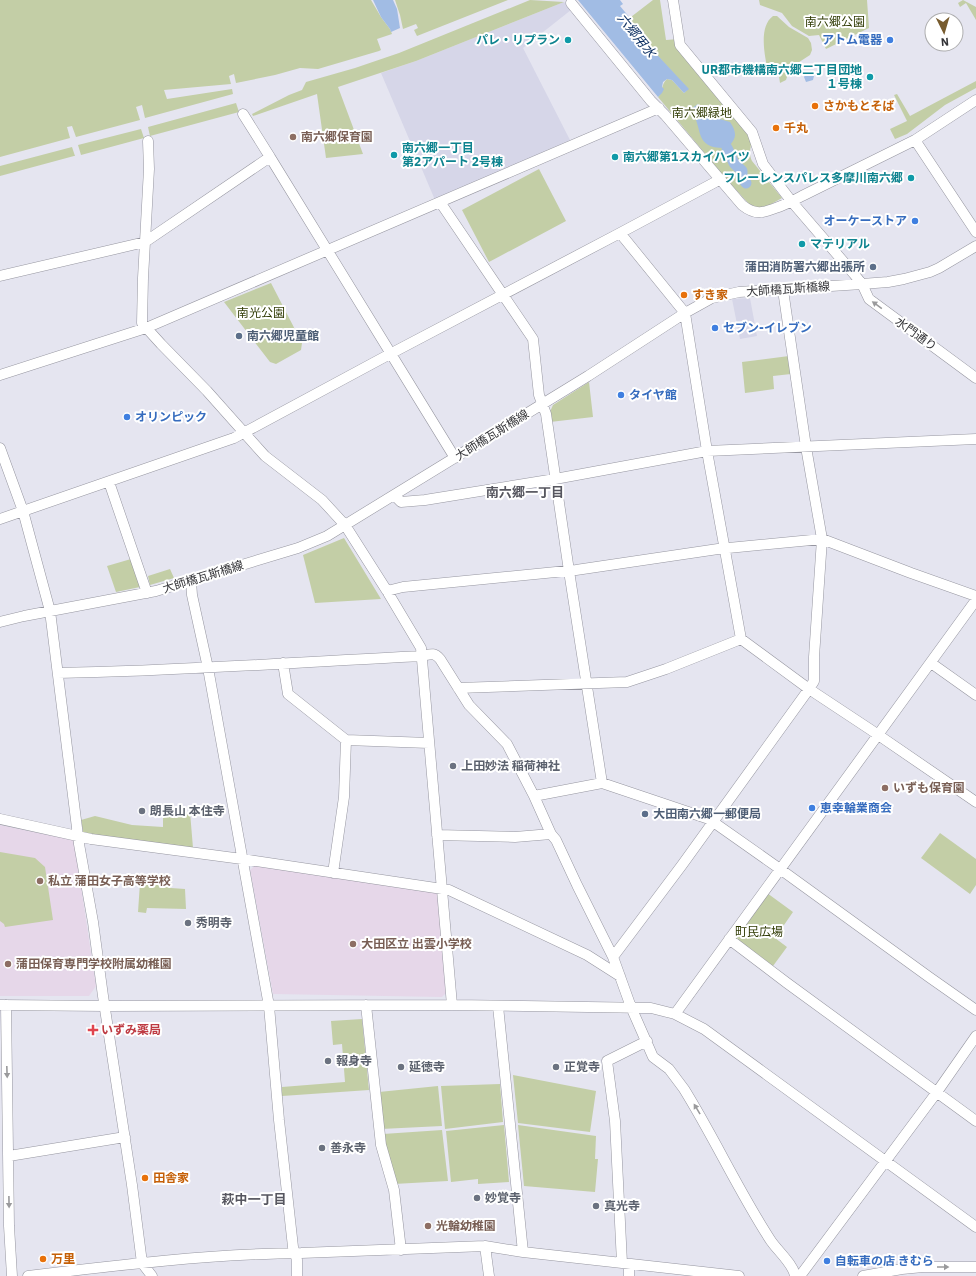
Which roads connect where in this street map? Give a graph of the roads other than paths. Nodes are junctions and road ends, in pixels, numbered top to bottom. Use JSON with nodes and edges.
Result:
{"nodes":[{"id":1,"x":673,"y":0,"type":"edge"},
{"id":2,"x":571,"y":3,"type":"dead end"},
{"id":3,"x":976,"y":100,"type":"edge"},
{"id":4,"x":659,"y":108,"type":"junction"},
{"id":5,"x":243,"y":114,"type":"dead end"},
{"id":6,"x":915,"y":140,"type":"junction"},
{"id":7,"x":148,"y":141,"type":"dead end"},
{"id":8,"x":270,"y":157,"type":"junction"},
{"id":9,"x":721,"y":179,"type":"junction"},
{"id":10,"x":440,"y":202,"type":"junction"},
{"id":11,"x":792,"y":202,"type":"junction"},
{"id":12,"x":976,"y":232,"type":"edge"},
{"id":13,"x":620,"y":233,"type":"junction"},
{"id":14,"x":145,"y":242,"type":"junction"},
{"id":15,"x":976,"y":246,"type":"edge"},
{"id":16,"x":328,"y":251,"type":"junction"},
{"id":17,"x":0,"y":276,"type":"edge"},
{"id":18,"x":862,"y":284,"type":"junction"},
{"id":19,"x":783,"y":290,"type":"junction"},
{"id":20,"x":503,"y":295,"type":"junction"},
{"id":21,"x":685,"y":313,"type":"junction"},
{"id":22,"x":146,"y":328,"type":"junction"},
{"id":23,"x":390,"y":354,"type":"junction"},
{"id":24,"x":0,"y":375,"type":"edge"},
{"id":25,"x":976,"y":378,"type":"edge"},
{"id":26,"x":542,"y":405,"type":"junction"},
{"id":27,"x":244,"y":432,"type":"junction"},
{"id":28,"x":976,"y":438,"type":"edge"},
{"id":29,"x":806,"y":447,"type":"junction"},
{"id":30,"x":0,"y":448,"type":"edge"},
{"id":31,"x":708,"y":451,"type":"junction"},
{"id":32,"x":455,"y":458,"type":"junction"},
{"id":33,"x":555,"y":479,"type":"junction"},
{"id":34,"x":109,"y":482,"type":"junction"},
{"id":35,"x":394,"y":495,"type":"junction"},
{"id":36,"x":23,"y":511,"type":"junction"},
{"id":37,"x":0,"y":519,"type":"edge"},
{"id":38,"x":345,"y":525,"type":"junction"},
{"id":39,"x":822,"y":539,"type":"junction"},
{"id":40,"x":725,"y":548,"type":"junction"},
{"id":41,"x":569,"y":571,"type":"junction"},
{"id":42,"x":191,"y":581,"type":"junction"},
{"id":43,"x":387,"y":591,"type":"junction"},
{"id":44,"x":147,"y":593,"type":"junction"},
{"id":45,"x":976,"y":596,"type":"edge"},
{"id":46,"x":976,"y":600,"type":"edge"},
{"id":47,"x":50,"y":611,"type":"junction"},
{"id":48,"x":0,"y":622,"type":"edge"},
{"id":49,"x":741,"y":639,"type":"junction"},
{"id":50,"x":422,"y":656,"type":"junction"},
{"id":51,"x":283,"y":663,"type":"junction"},
{"id":52,"x":931,"y":663,"type":"junction"},
{"id":53,"x":208,"y":668,"type":"junction"},
{"id":54,"x":58,"y":673,"type":"junction"},
{"id":55,"x":586,"y":683,"type":"junction"},
{"id":56,"x":458,"y":688,"type":"junction"},
{"id":57,"x":809,"y":689,"type":"junction"},
{"id":58,"x":976,"y":695,"type":"edge"},
{"id":59,"x":878,"y":734,"type":"junction"},
{"id":60,"x":346,"y":740,"type":"junction"},
{"id":61,"x":429,"y":743,"type":"junction"},
{"id":62,"x":602,"y":783,"type":"junction"},
{"id":63,"x":534,"y":796,"type":"junction"},
{"id":64,"x":976,"y":802,"type":"edge"},
{"id":65,"x":0,"y":819,"type":"edge"},
{"id":66,"x":714,"y":821,"type":"junction"},
{"id":67,"x":551,"y":834,"type":"junction"},
{"id":68,"x":437,"y":835,"type":"junction"},
{"id":69,"x":78,"y":836,"type":"junction"},
{"id":70,"x":242,"y":859,"type":"junction"},
{"id":71,"x":780,"y":868,"type":"junction"},
{"id":72,"x":333,"y":873,"type":"junction"},
{"id":73,"x":442,"y":889,"type":"junction"},
{"id":74,"x":729,"y":938,"type":"junction"},
{"id":75,"x":613,"y":957,"type":"junction"},
{"id":76,"x":620,"y":976,"type":"junction"},
{"id":77,"x":3,"y":1005,"type":"edge"},
{"id":78,"x":366,"y":1005,"type":"junction"},
{"id":79,"x":452,"y":1005,"type":"junction"},
{"id":80,"x":105,"y":1006,"type":"junction"},
{"id":81,"x":269,"y":1006,"type":"junction"},
{"id":82,"x":498,"y":1006,"type":"junction"},
{"id":83,"x":631,"y":1007,"type":"junction"},
{"id":84,"x":976,"y":1010,"type":"edge"},
{"id":85,"x":675,"y":1014,"type":"junction"},
{"id":86,"x":976,"y":1036,"type":"edge"},
{"id":87,"x":647,"y":1041,"type":"junction"},
{"id":88,"x":936,"y":1092,"type":"junction"},
{"id":89,"x":976,"y":1120,"type":"edge"},
{"id":90,"x":124,"y":1137,"type":"junction"},
{"id":91,"x":8,"y":1156,"type":"junction"},
{"id":92,"x":885,"y":1160,"type":"junction"},
{"id":93,"x":976,"y":1227,"type":"edge"},
{"id":94,"x":485,"y":1246,"type":"junction"},
{"id":95,"x":401,"y":1250,"type":"junction"},
{"id":96,"x":523,"y":1252,"type":"junction"},
{"id":97,"x":295,"y":1253,"type":"junction"},
{"id":98,"x":142,"y":1263,"type":"junction"},
{"id":99,"x":626,"y":1264,"type":"junction"},
{"id":100,"x":976,"y":1267,"type":"edge"},
{"id":101,"x":707,"y":1274,"type":"edge"},
{"id":102,"x":12,"y":1276,"type":"edge"},
{"id":103,"x":28,"y":1276,"type":"edge"},
{"id":104,"x":152,"y":1276,"type":"edge"},
{"id":105,"x":297,"y":1276,"type":"edge"},
{"id":106,"x":488,"y":1276,"type":"edge"},
{"id":107,"x":629,"y":1276,"type":"edge"},
{"id":108,"x":733,"y":1276,"type":"edge"},
{"id":109,"x":795,"y":1276,"type":"edge"},
{"id":110,"x":800,"y":1276,"type":"edge"},
{"id":111,"x":863,"y":1276,"type":"edge"}],
"edges":[{"from":1,"to":11,"type":"street","name":"水門通り"},
{"from":2,"to":4,"type":"street"},
{"from":3,"to":6,"type":"street"},
{"from":4,"to":9,"type":"street"},
{"from":4,"to":10,"type":"street"},
{"from":5,"to":8,"type":"street"},
{"from":6,"to":11,"type":"street"},
{"from":6,"to":12,"type":"street"},
{"from":7,"to":14,"type":"street"},
{"from":8,"to":14,"type":"street"},
{"from":8,"to":16,"type":"street"},
{"from":9,"to":11,"type":"street"},
{"from":9,"to":13,"type":"street"},
{"from":10,"to":16,"type":"street"},
{"from":10,"to":20,"type":"street"},
{"from":11,"to":18,"type":"street","name":"水門通り"},
{"from":13,"to":20,"type":"street"},
{"from":13,"to":21,"type":"street"},
{"from":14,"to":17,"type":"street"},
{"from":14,"to":22,"type":"street"},
{"from":15,"to":18,"type":"street","name":"大師橋瓦斯橋線"},
{"from":16,"to":22,"type":"street"},
{"from":16,"to":23,"type":"street"},
{"from":18,"to":19,"type":"street","name":"大師橋瓦斯橋線"},
{"from":25,"to":18,"type":"street","name":"水門通り","one_way":true},
{"from":19,"to":21,"type":"street","name":"大師橋瓦斯橋線"},
{"from":19,"to":29,"type":"street"},
{"from":20,"to":23,"type":"street"},
{"from":20,"to":26,"type":"street"},
{"from":21,"to":26,"type":"street","name":"大師橋瓦斯橋線"},
{"from":21,"to":31,"type":"street"},
{"from":22,"to":24,"type":"street"},
{"from":22,"to":27,"type":"street"},
{"from":23,"to":27,"type":"street"},
{"from":23,"to":32,"type":"street"},
{"from":26,"to":32,"type":"street","name":"大師橋瓦斯橋線"},
{"from":26,"to":33,"type":"street"},
{"from":27,"to":34,"type":"street"},
{"from":27,"to":38,"type":"street"},
{"from":28,"to":29,"type":"street"},
{"from":29,"to":31,"type":"street"},
{"from":29,"to":39,"type":"street"},
{"from":30,"to":36,"type":"street"},
{"from":31,"to":33,"type":"street"},
{"from":31,"to":40,"type":"street"},
{"from":32,"to":35,"type":"street","name":"大師橋瓦斯橋線"},
{"from":33,"to":35,"type":"street"},
{"from":33,"to":41,"type":"street"},
{"from":34,"to":36,"type":"street"},
{"from":34,"to":44,"type":"street"},
{"from":35,"to":38,"type":"street","name":"大師橋瓦斯橋線"},
{"from":36,"to":37,"type":"street"},
{"from":36,"to":47,"type":"street"},
{"from":38,"to":42,"type":"street","name":"大師橋瓦斯橋線"},
{"from":38,"to":43,"type":"street"},
{"from":39,"to":40,"type":"street"},
{"from":39,"to":45,"type":"street"},
{"from":39,"to":57,"type":"street"},
{"from":40,"to":41,"type":"street"},
{"from":40,"to":49,"type":"street"},
{"from":41,"to":43,"type":"street"},
{"from":41,"to":55,"type":"street"},
{"from":42,"to":44,"type":"street","name":"大師橋瓦斯橋線"},
{"from":42,"to":53,"type":"street"},
{"from":43,"to":50,"type":"street"},
{"from":44,"to":47,"type":"street","name":"大師橋瓦斯橋線"},
{"from":46,"to":52,"type":"street"},
{"from":47,"to":48,"type":"street","name":"大師橋瓦斯橋線"},
{"from":47,"to":54,"type":"street"},
{"from":49,"to":55,"type":"street"},
{"from":49,"to":57,"type":"street"},
{"from":50,"to":51,"type":"street"},
{"from":50,"to":56,"type":"street"},
{"from":50,"to":61,"type":"street"},
{"from":51,"to":53,"type":"street"},
{"from":51,"to":60,"type":"street"},
{"from":52,"to":58,"type":"street"},
{"from":52,"to":59,"type":"street"},
{"from":53,"to":54,"type":"street"},
{"from":53,"to":70,"type":"street"},
{"from":54,"to":69,"type":"street"},
{"from":55,"to":56,"type":"street"},
{"from":55,"to":62,"type":"street"},
{"from":56,"to":63,"type":"street"},
{"from":57,"to":59,"type":"street"},
{"from":57,"to":66,"type":"street"},
{"from":59,"to":64,"type":"street"},
{"from":59,"to":71,"type":"street"},
{"from":60,"to":61,"type":"street"},
{"from":60,"to":72,"type":"street"},
{"from":61,"to":68,"type":"street"},
{"from":62,"to":63,"type":"street"},
{"from":62,"to":66,"type":"street"},
{"from":63,"to":67,"type":"street"},
{"from":65,"to":69,"type":"street"},
{"from":66,"to":71,"type":"street"},
{"from":66,"to":75,"type":"street"},
{"from":67,"to":68,"type":"street"},
{"from":67,"to":75,"type":"street"},
{"from":68,"to":73,"type":"street"},
{"from":69,"to":70,"type":"street"},
{"from":69,"to":80,"type":"street"},
{"from":70,"to":72,"type":"street"},
{"from":70,"to":81,"type":"street"},
{"from":71,"to":74,"type":"street"},
{"from":71,"to":84,"type":"street"},
{"from":72,"to":73,"type":"street"},
{"from":73,"to":76,"type":"street"},
{"from":73,"to":79,"type":"street"},
{"from":74,"to":85,"type":"street"},
{"from":74,"to":88,"type":"street"},
{"from":75,"to":76,"type":"street"},
{"from":76,"to":83,"type":"street"},
{"from":77,"to":80,"type":"street"},
{"from":77,"to":91,"type":"street","one_way":true},
{"from":78,"to":79,"type":"street"},
{"from":78,"to":81,"type":"street"},
{"from":78,"to":95,"type":"street"},
{"from":79,"to":82,"type":"street"},
{"from":80,"to":81,"type":"street"},
{"from":80,"to":90,"type":"street"},
{"from":81,"to":97,"type":"street"},
{"from":82,"to":83,"type":"street"},
{"from":82,"to":96,"type":"street"},
{"from":83,"to":85,"type":"street"},
{"from":83,"to":87,"type":"street"},
{"from":85,"to":92,"type":"street"},
{"from":86,"to":88,"type":"street"},
{"from":87,"to":99,"type":"street"},
{"from":109,"to":87,"type":"street","one_way":true},
{"from":88,"to":89,"type":"street"},
{"from":88,"to":92,"type":"street"},
{"from":90,"to":91,"type":"street"},
{"from":90,"to":98,"type":"street"},
{"from":91,"to":102,"type":"street","one_way":true},
{"from":92,"to":93,"type":"street"},
{"from":92,"to":110,"type":"street"},
{"from":94,"to":95,"type":"street"},
{"from":94,"to":96,"type":"street"},
{"from":94,"to":106,"type":"street"},
{"from":95,"to":97,"type":"street"},
{"from":96,"to":99,"type":"street"},
{"from":97,"to":98,"type":"street"},
{"from":97,"to":105,"type":"street"},
{"from":98,"to":103,"type":"street"},
{"from":98,"to":104,"type":"street"},
{"from":99,"to":101,"type":"street"},
{"from":99,"to":107,"type":"street"},
{"from":111,"to":100,"type":"street","one_way":true},
{"from":101,"to":108,"type":"street"}]}
